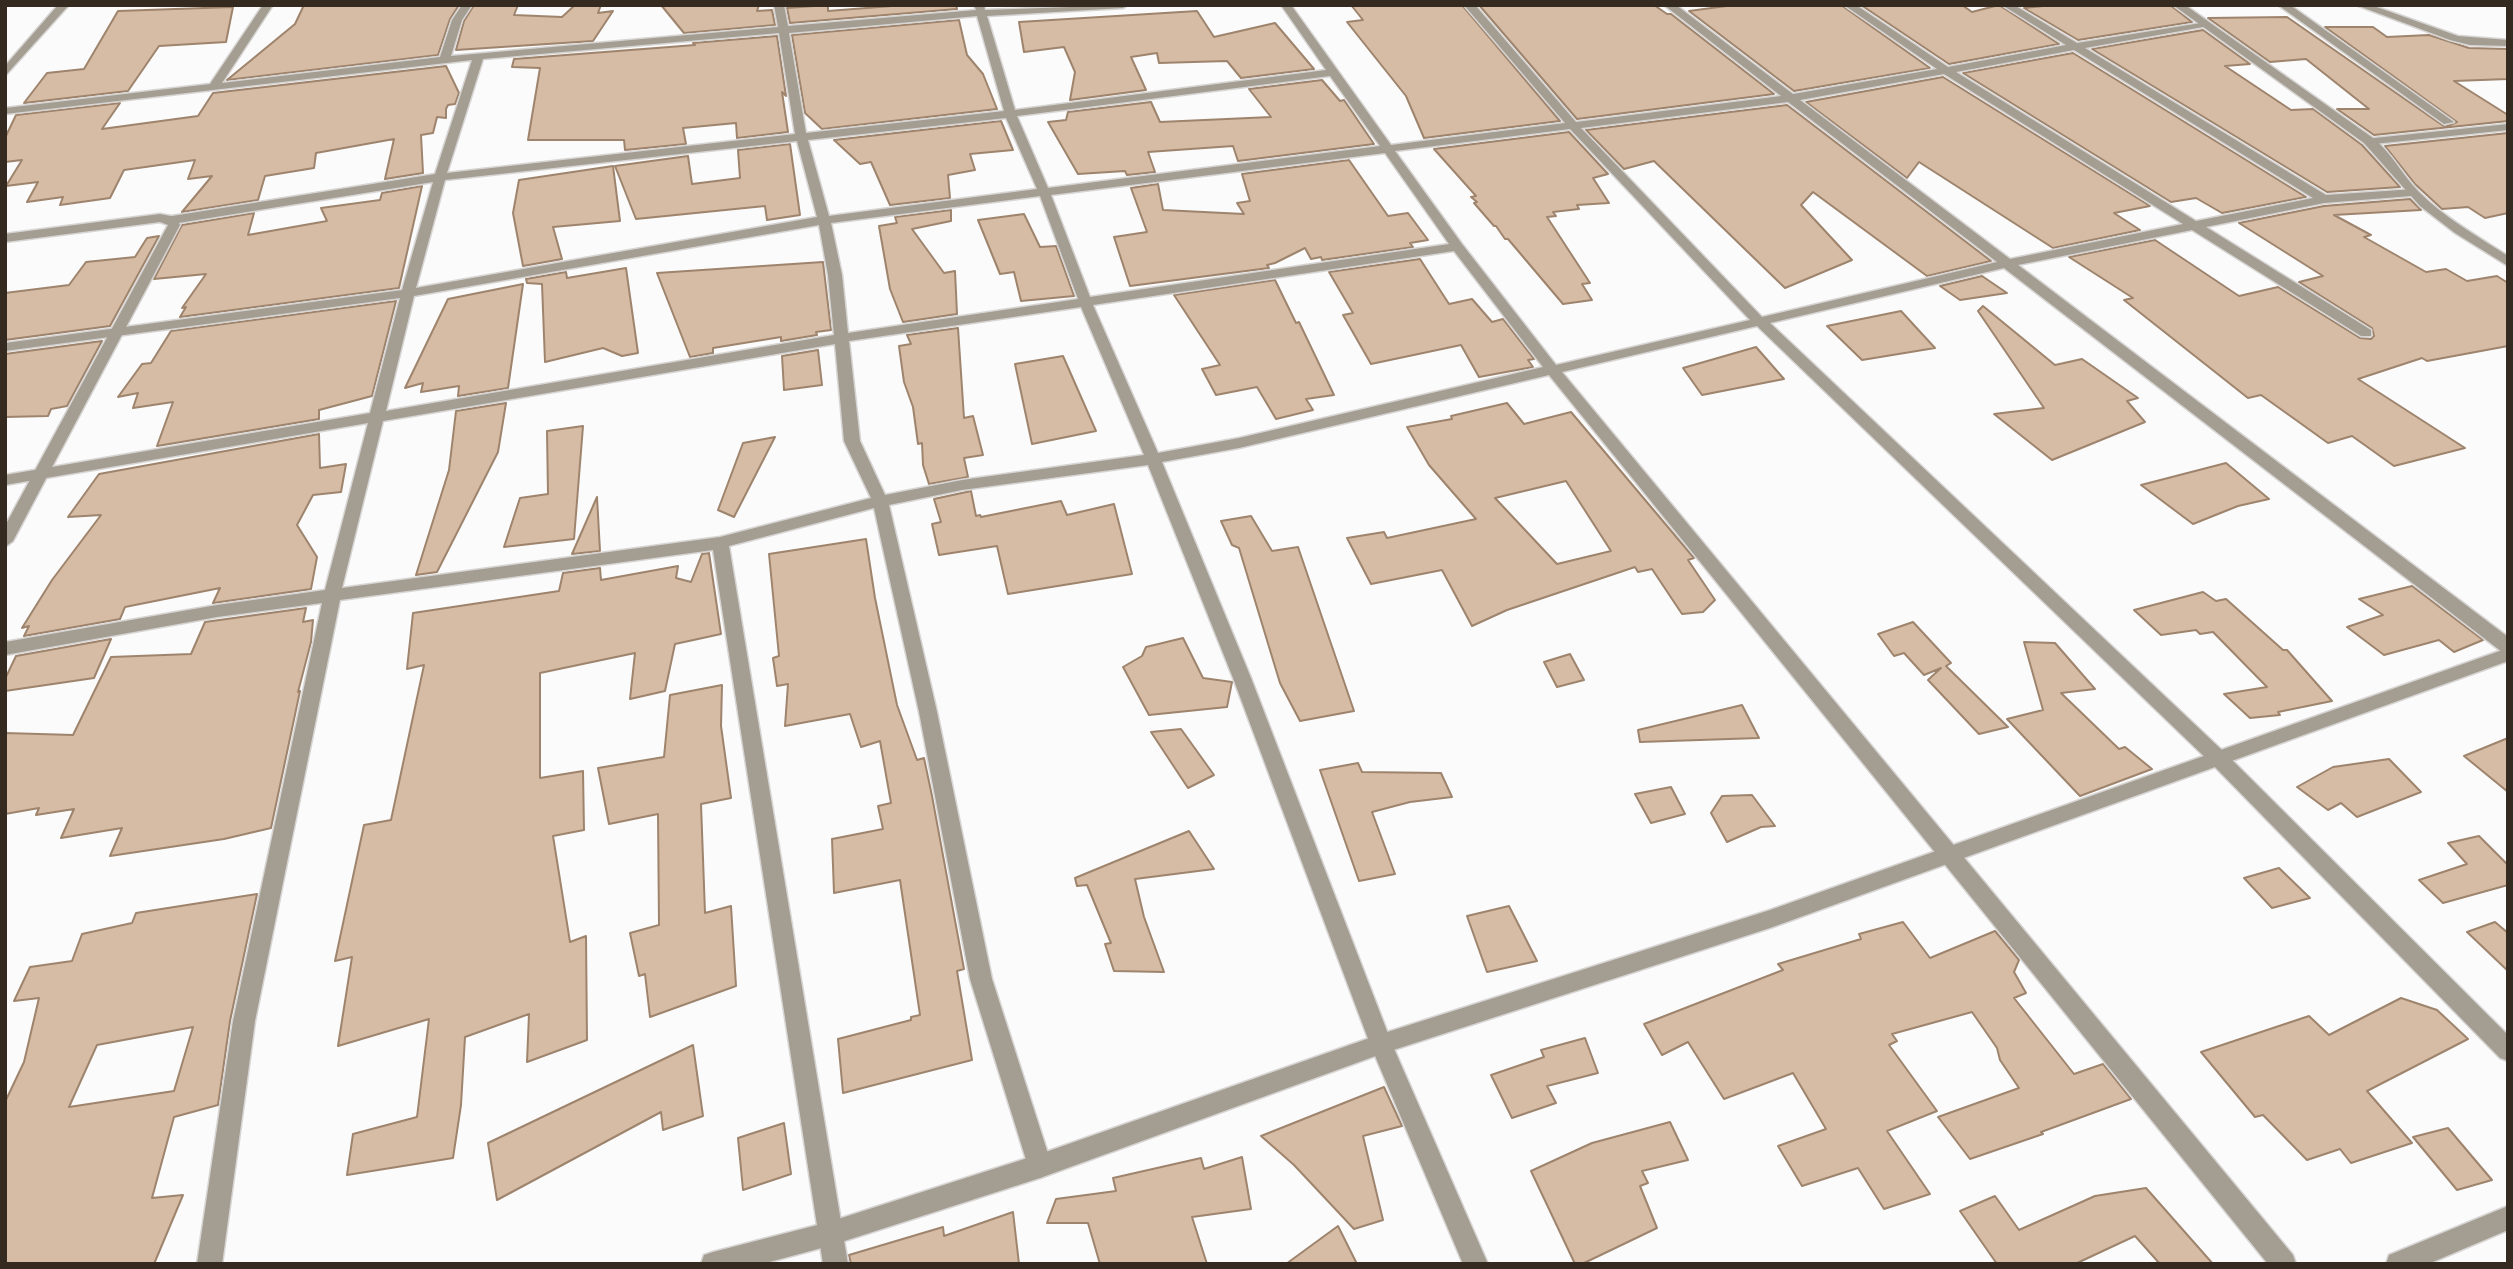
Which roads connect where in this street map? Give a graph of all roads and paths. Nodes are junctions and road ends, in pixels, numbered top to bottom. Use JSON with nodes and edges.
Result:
{"nodes":[{"id":1,"x":64,"y":5,"type":"edge"},
{"id":2,"x":268,"y":5,"type":"edge"},
{"id":3,"x":467,"y":5,"type":"edge"},
{"id":4,"x":779,"y":5,"type":"edge"},
{"id":5,"x":1123,"y":5,"type":"edge"},
{"id":6,"x":1286,"y":5,"type":"edge"},
{"id":7,"x":1469,"y":5,"type":"edge"},
{"id":8,"x":1669,"y":5,"type":"edge"},
{"id":9,"x":1849,"y":5,"type":"edge"},
{"id":10,"x":2007,"y":5,"type":"edge"},
{"id":11,"x":2178,"y":5,"type":"edge"},
{"id":12,"x":2283,"y":5,"type":"edge"},
{"id":13,"x":2361,"y":5,"type":"edge"},
{"id":14,"x":979,"y":9,"type":"edge"},
{"id":15,"x":2203,"y":24,"type":"junction"},
{"id":16,"x":782,"y":30,"type":"junction"},
{"id":17,"x":2508,"y":43,"type":"edge"},
{"id":18,"x":2072,"y":47,"type":"junction"},
{"id":19,"x":479,"y":56,"type":"junction"},
{"id":20,"x":444,"y":60,"type":"junction"},
{"id":21,"x":1946,"y":70,"type":"junction"},
{"id":22,"x":1332,"y":72,"type":"junction"},
{"id":23,"x":5,"y":73,"type":"edge"},
{"id":24,"x":214,"y":86,"type":"junction"},
{"id":25,"x":1791,"y":98,"type":"junction"},
{"id":26,"x":5,"y":111,"type":"edge"},
{"id":27,"x":1010,"y":114,"type":"junction"},
{"id":28,"x":2448,"y":122,"type":"dead end"},
{"id":29,"x":1574,"y":127,"type":"junction"},
{"id":30,"x":2508,"y":127,"type":"edge"},
{"id":31,"x":801,"y":136,"type":"junction"},
{"id":32,"x":2374,"y":141,"type":"junction"},
{"id":33,"x":1386,"y":149,"type":"junction"},
{"id":34,"x":440,"y":177,"type":"junction"},
{"id":35,"x":1044,"y":192,"type":"junction"},
{"id":36,"x":2411,"y":192,"type":"junction"},
{"id":37,"x":2323,"y":199,"type":"junction"},
{"id":38,"x":172,"y":220,"type":"junction"},
{"id":39,"x":824,"y":220,"type":"junction"},
{"id":40,"x":2197,"y":226,"type":"junction"},
{"id":41,"x":5,"y":238,"type":"edge"},
{"id":42,"x":1457,"y":247,"type":"junction"},
{"id":43,"x":2508,"y":262,"type":"edge"},
{"id":44,"x":2006,"y":264,"type":"junction"},
{"id":45,"x":408,"y":293,"type":"junction"},
{"id":46,"x":1085,"y":302,"type":"junction"},
{"id":47,"x":1759,"y":321,"type":"junction"},
{"id":48,"x":119,"y":332,"type":"junction"},
{"id":49,"x":2366,"y":332,"type":"dead end"},
{"id":50,"x":843,"y":338,"type":"junction"},
{"id":51,"x":5,"y":348,"type":"edge"},
{"id":52,"x":1552,"y":369,"type":"junction"},
{"id":53,"x":376,"y":417,"type":"junction"},
{"id":54,"x":1153,"y":459,"type":"junction"},
{"id":55,"x":42,"y":474,"type":"junction"},
{"id":56,"x":5,"y":480,"type":"edge"},
{"id":57,"x":880,"y":501,"type":"junction"},
{"id":58,"x":5,"y":541,"type":"edge"},
{"id":59,"x":720,"y":543,"type":"junction"},
{"id":60,"x":331,"y":596,"type":"junction"},
{"id":61,"x":2508,"y":647,"type":"edge"},
{"id":62,"x":5,"y":649,"type":"edge"},
{"id":63,"x":2508,"y":654,"type":"edge"},
{"id":64,"x":2218,"y":758,"type":"junction"},
{"id":65,"x":1948,"y":855,"type":"junction"},
{"id":66,"x":1381,"y":1044,"type":"junction"},
{"id":67,"x":2508,"y":1051,"type":"edge"},
{"id":68,"x":1040,"y":1166,"type":"junction"},
{"id":69,"x":2508,"y":1219,"type":"edge"},
{"id":70,"x":829,"y":1234,"type":"junction"},
{"id":71,"x":209,"y":1264,"type":"edge"},
{"id":72,"x":713,"y":1264,"type":"edge"},
{"id":73,"x":836,"y":1264,"type":"edge"},
{"id":74,"x":1476,"y":1264,"type":"edge"},
{"id":75,"x":2284,"y":1264,"type":"edge"},
{"id":76,"x":2399,"y":1264,"type":"edge"}],
"edges":[{"from":1,"to":23,"type":"street"},
{"from":2,"to":24,"type":"street"},
{"from":3,"to":20,"type":"street"},
{"from":4,"to":16,"type":"street"},
{"from":5,"to":14,"type":"street"},
{"from":6,"to":22,"type":"street"},
{"from":7,"to":29,"type":"street"},
{"from":8,"to":25,"type":"street"},
{"from":9,"to":21,"type":"street"},
{"from":10,"to":18,"type":"street"},
{"from":11,"to":15,"type":"street"},
{"from":12,"to":28,"type":"street"},
{"from":13,"to":17,"type":"street"},
{"from":14,"to":16,"type":"street"},
{"from":14,"to":27,"type":"street"},
{"from":15,"to":18,"type":"street"},
{"from":15,"to":32,"type":"street"},
{"from":16,"to":19,"type":"street"},
{"from":16,"to":31,"type":"street"},
{"from":18,"to":21,"type":"street"},
{"from":18,"to":37,"type":"street"},
{"from":19,"to":20,"type":"street"},
{"from":19,"to":34,"type":"street"},
{"from":20,"to":24,"type":"street"},
{"from":21,"to":25,"type":"street"},
{"from":21,"to":40,"type":"street"},
{"from":22,"to":27,"type":"street"},
{"from":22,"to":33,"type":"street"},
{"from":24,"to":26,"type":"street"},
{"from":25,"to":29,"type":"street"},
{"from":25,"to":44,"type":"street"},
{"from":27,"to":31,"type":"street"},
{"from":27,"to":35,"type":"street"},
{"from":29,"to":33,"type":"street"},
{"from":29,"to":47,"type":"street"},
{"from":30,"to":32,"type":"street"},
{"from":31,"to":34,"type":"street"},
{"from":31,"to":39,"type":"street"},
{"from":32,"to":36,"type":"street"},
{"from":33,"to":35,"type":"street"},
{"from":33,"to":42,"type":"street"},
{"from":34,"to":38,"type":"street"},
{"from":34,"to":45,"type":"street"},
{"from":35,"to":39,"type":"street"},
{"from":35,"to":46,"type":"street"},
{"from":36,"to":37,"type":"street"},
{"from":36,"to":43,"type":"street"},
{"from":37,"to":40,"type":"street"},
{"from":38,"to":41,"type":"street"},
{"from":38,"to":48,"type":"street"},
{"from":39,"to":45,"type":"street"},
{"from":39,"to":50,"type":"street"},
{"from":40,"to":44,"type":"street"},
{"from":40,"to":49,"type":"street"},
{"from":42,"to":46,"type":"street"},
{"from":42,"to":52,"type":"street"},
{"from":44,"to":47,"type":"street"},
{"from":44,"to":61,"type":"street"},
{"from":45,"to":48,"type":"street"},
{"from":45,"to":53,"type":"street"},
{"from":46,"to":50,"type":"street"},
{"from":46,"to":54,"type":"street"},
{"from":47,"to":52,"type":"street"},
{"from":47,"to":64,"type":"street"},
{"from":48,"to":51,"type":"street"},
{"from":48,"to":55,"type":"street"},
{"from":50,"to":53,"type":"street"},
{"from":50,"to":57,"type":"street"},
{"from":52,"to":54,"type":"street"},
{"from":52,"to":65,"type":"street"},
{"from":53,"to":55,"type":"street"},
{"from":53,"to":60,"type":"street"},
{"from":54,"to":57,"type":"street"},
{"from":54,"to":66,"type":"street"},
{"from":55,"to":56,"type":"street"},
{"from":55,"to":58,"type":"street"},
{"from":57,"to":59,"type":"street"},
{"from":57,"to":68,"type":"street"},
{"from":59,"to":60,"type":"street"},
{"from":59,"to":70,"type":"street"},
{"from":60,"to":62,"type":"street"},
{"from":60,"to":71,"type":"street"},
{"from":63,"to":64,"type":"street"},
{"from":64,"to":65,"type":"street"},
{"from":64,"to":67,"type":"street"},
{"from":65,"to":66,"type":"street"},
{"from":65,"to":75,"type":"street"},
{"from":66,"to":68,"type":"street"},
{"from":66,"to":74,"type":"street"},
{"from":68,"to":70,"type":"street"},
{"from":69,"to":76,"type":"street"},
{"from":70,"to":72,"type":"street"},
{"from":70,"to":73,"type":"street"}]}
